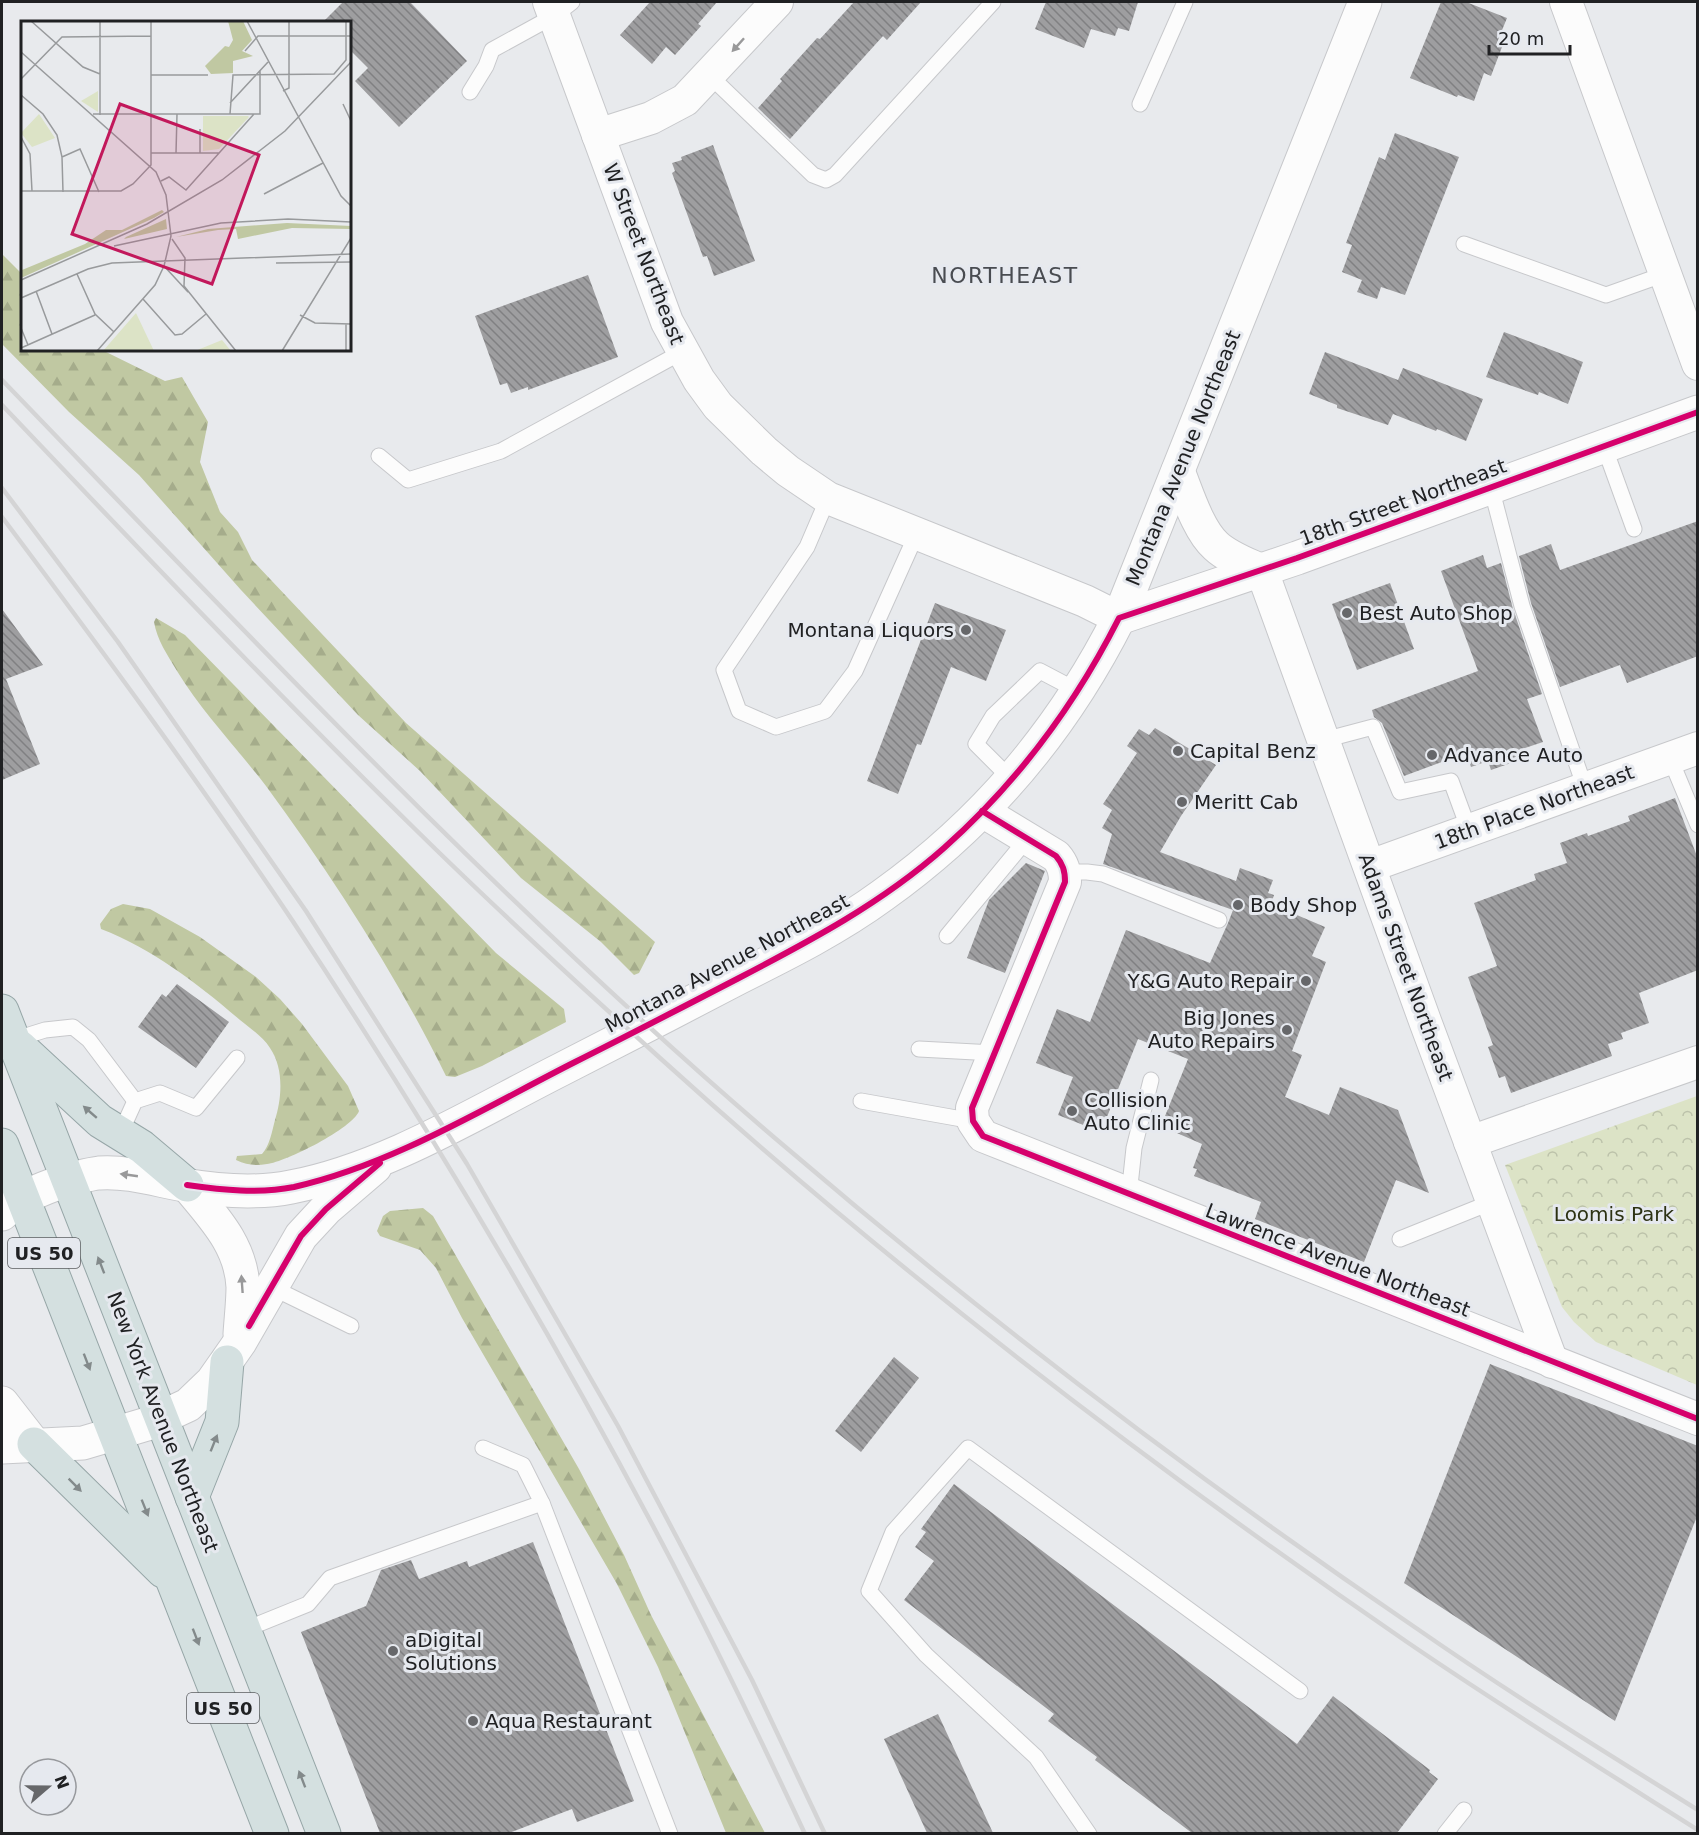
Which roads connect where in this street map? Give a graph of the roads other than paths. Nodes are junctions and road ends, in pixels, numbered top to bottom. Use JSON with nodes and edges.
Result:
{"nodes":[{"id":1,"x":777,"y":2,"type":"edge"},
{"id":2,"x":993,"y":2,"type":"edge"},
{"id":3,"x":1185,"y":2,"type":"edge"},
{"id":4,"x":1365,"y":2,"type":"edge"},
{"id":5,"x":1566,"y":2,"type":"edge"},
{"id":6,"x":558,"y":6,"type":"edge"},
{"id":7,"x":710,"y":75,"type":"junction"},
{"id":8,"x":470,"y":92,"type":"dead end"},
{"id":9,"x":1140,"y":104,"type":"dead end"},
{"id":10,"x":598,"y":135,"type":"junction"},
{"id":11,"x":1464,"y":244,"type":"dead end"},
{"id":12,"x":1665,"y":274,"type":"junction"},
{"id":13,"x":682,"y":352,"type":"junction"},
{"id":14,"x":1698,"y":364,"type":"edge"},
{"id":15,"x":1698,"y":412,"type":"edge"},
{"id":16,"x":1604,"y":446,"type":"junction"},
{"id":17,"x":379,"y":456,"type":"dead end"},
{"id":18,"x":1178,"y":471,"type":"junction"},
{"id":19,"x":1491,"y":487,"type":"junction"},
{"id":20,"x":828,"y":498,"type":"junction"},
{"id":21,"x":1635,"y":529,"type":"dead end"},
{"id":22,"x":917,"y":533,"type":"junction"},
{"id":23,"x":1262,"y":571,"type":"junction"},
{"id":24,"x":1119,"y":618,"type":"junction"},
{"id":25,"x":1078,"y":691,"type":"junction"},
{"id":26,"x":1324,"y":740,"type":"junction"},
{"id":27,"x":1684,"y":753,"type":"edge"},
{"id":28,"x":1011,"y":779,"type":"junction"},
{"id":29,"x":1585,"y":788,"type":"junction"},
{"id":30,"x":982,"y":812,"type":"junction"},
{"id":31,"x":1698,"y":825,"type":"edge"},
{"id":32,"x":1469,"y":830,"type":"junction"},
{"id":33,"x":1027,"y":839,"type":"junction"},
{"id":34,"x":1370,"y":866,"type":"junction"},
{"id":35,"x":1065,"y":872,"type":"junction"},
{"id":36,"x":1219,"y":920,"type":"dead end"},
{"id":37,"x":947,"y":936,"type":"dead end"},
{"id":38,"x":7,"y":1026,"type":"edge"},
{"id":39,"x":919,"y":1049,"type":"dead end"},
{"id":40,"x":994,"y":1053,"type":"junction"},
{"id":41,"x":237,"y":1058,"type":"dead end"},
{"id":42,"x":1698,"y":1062,"type":"edge"},
{"id":43,"x":1151,"y":1080,"type":"dead end"},
{"id":44,"x":135,"y":1101,"type":"junction"},
{"id":45,"x":861,"y":1101,"type":"dead end"},
{"id":46,"x":973,"y":1121,"type":"junction"},
{"id":47,"x":120,"y":1134,"type":"junction"},
{"id":48,"x":1470,"y":1142,"type":"junction"},
{"id":49,"x":2,"y":1145,"type":"edge"},
{"id":50,"x":385,"y":1159,"type":"junction"},
{"id":51,"x":68,"y":1180,"type":"junction"},
{"id":52,"x":187,"y":1185,"type":"junction"},
{"id":53,"x":1129,"y":1196,"type":"junction"},
{"id":54,"x":1492,"y":1202,"type":"junction"},
{"id":55,"x":10,"y":1205,"type":"edge"},
{"id":56,"x":1400,"y":1239,"type":"dead end"},
{"id":57,"x":271,"y":1287,"type":"junction"},
{"id":58,"x":351,"y":1326,"type":"dead end"},
{"id":59,"x":233,"y":1352,"type":"junction"},
{"id":60,"x":1552,"y":1362,"type":"junction"},
{"id":61,"x":2,"y":1403,"type":"edge"},
{"id":62,"x":161,"y":1418,"type":"junction"},
{"id":63,"x":1698,"y":1419,"type":"edge"},
{"id":64,"x":115,"y":1434,"type":"junction"},
{"id":65,"x":34,"y":1444,"type":"junction"},
{"id":66,"x":2,"y":1447,"type":"edge"},
{"id":67,"x":483,"y":1448,"type":"dead end"},
{"id":68,"x":192,"y":1497,"type":"junction"},
{"id":69,"x":542,"y":1503,"type":"junction"},
{"id":70,"x":174,"y":1583,"type":"junction"},
{"id":71,"x":244,"y":1630,"type":"junction"},
{"id":72,"x":1300,"y":1691,"type":"dead end"},
{"id":73,"x":1464,"y":1810,"type":"dead end"},
{"id":74,"x":272,"y":1833,"type":"edge"},
{"id":75,"x":324,"y":1833,"type":"edge"},
{"id":76,"x":670,"y":1833,"type":"edge"},
{"id":77,"x":1089,"y":1833,"type":"edge"},
{"id":78,"x":1445,"y":1833,"type":"edge"}],
"edges":[{"from":1,"to":7,"type":"street","one_way":true},
{"from":2,"to":7,"type":"lane"},
{"from":3,"to":9,"type":"lane"},
{"from":4,"to":18,"type":"main road","name":"Montana Avenue Northeast"},
{"from":5,"to":12,"type":"street"},
{"from":6,"to":8,"type":"lane"},
{"from":6,"to":10,"type":"street","name":"W Street Northeast"},
{"from":7,"to":10,"type":"street"},
{"from":10,"to":13,"type":"street","name":"W Street Northeast"},
{"from":11,"to":12,"type":"lane"},
{"from":12,"to":14,"type":"street"},
{"from":13,"to":17,"type":"lane"},
{"from":13,"to":20,"type":"street","name":"W Street Northeast"},
{"from":15,"to":16,"type":"main road","name":"18th Street Northeast"},
{"from":16,"to":19,"type":"main road","name":"18th Street Northeast"},
{"from":16,"to":21,"type":"lane"},
{"from":18,"to":23,"type":"main road"},
{"from":18,"to":24,"type":"main road","name":"Montana Avenue Northeast"},
{"from":19,"to":23,"type":"main road","name":"18th Street Northeast"},
{"from":19,"to":29,"type":"lane"},
{"from":20,"to":22,"type":"street","name":"W Street Northeast"},
{"from":20,"to":22,"type":"lane"},
{"from":22,"to":24,"type":"street","name":"W Street Northeast"},
{"from":23,"to":24,"type":"main road","name":"18th Street Northeast"},
{"from":23,"to":26,"type":"street","name":"Adams Street Northeast"},
{"from":24,"to":25,"type":"main road","name":"Montana Avenue Northeast"},
{"from":25,"to":28,"type":"main road","name":"Montana Avenue Northeast"},
{"from":25,"to":28,"type":"lane"},
{"from":26,"to":32,"type":"lane"},
{"from":26,"to":34,"type":"street","name":"Adams Street Northeast"},
{"from":27,"to":29,"type":"street","name":"18th Place Northeast"},
{"from":27,"to":31,"type":"lane"},
{"from":28,"to":30,"type":"main road","name":"Montana Avenue Northeast"},
{"from":29,"to":32,"type":"street","name":"18th Place Northeast"},
{"from":30,"to":33,"type":"street"},
{"from":30,"to":50,"type":"main road","name":"Montana Avenue Northeast"},
{"from":32,"to":34,"type":"street","name":"18th Place Northeast"},
{"from":33,"to":35,"type":"street"},
{"from":33,"to":37,"type":"lane"},
{"from":34,"to":48,"type":"street","name":"Adams Street Northeast"},
{"from":35,"to":36,"type":"lane"},
{"from":35,"to":40,"type":"street"},
{"from":38,"to":44,"type":"lane"},
{"from":47,"to":38,"type":"highway","one_way":true},
{"from":38,"to":51,"type":"highway","name":"New York Avenue Northeast","number":"US 50"},
{"from":39,"to":40,"type":"lane"},
{"from":40,"to":46,"type":"street"},
{"from":41,"to":44,"type":"lane"},
{"from":42,"to":48,"type":"street"},
{"from":43,"to":53,"type":"lane"},
{"from":44,"to":47,"type":"lane"},
{"from":45,"to":46,"type":"lane"},
{"from":46,"to":53,"type":"street","name":"Lawrence Avenue Northeast"},
{"from":47,"to":52,"type":"highway"},
{"from":48,"to":54,"type":"street","name":"Adams Street Northeast"},
{"from":49,"to":55,"type":"highway","number":"US 50"},
{"from":50,"to":52,"type":"main road","name":"Montana Avenue Northeast"},
{"from":50,"to":57,"type":"main road","name":"Montana Avenue Northeast"},
{"from":52,"to":51,"type":"main road","name":"Montana Avenue Northeast","one_way":true},
{"from":51,"to":55,"type":"main road","name":"Montana Avenue Northeast"},
{"from":62,"to":51,"type":"highway","name":"New York Avenue Northeast","number":"US 50","one_way":true},
{"from":59,"to":52,"type":"main road","one_way":true},
{"from":53,"to":60,"type":"street","name":"Lawrence Avenue Northeast"},
{"from":54,"to":56,"type":"lane"},
{"from":54,"to":60,"type":"street","name":"Adams Street Northeast"},
{"from":55,"to":64,"type":"highway","number":"US 50","one_way":true},
{"from":57,"to":58,"type":"lane"},
{"from":57,"to":59,"type":"main road","name":"Montana Avenue Northeast"},
{"from":59,"to":62,"type":"main road","name":"Montana Avenue Northeast"},
{"from":68,"to":59,"type":"highway","one_way":true},
{"from":60,"to":63,"type":"street","name":"Lawrence Avenue Northeast"},
{"from":61,"to":65,"type":"main road"},
{"from":62,"to":64,"type":"main road","name":"Montana Avenue Northeast"},
{"from":62,"to":68,"type":"highway","name":"New York Avenue Northeast","number":"US 50"},
{"from":64,"to":65,"type":"main road","name":"Montana Avenue Northeast"},
{"from":64,"to":70,"type":"highway","number":"US 50","one_way":true},
{"from":65,"to":66,"type":"main road"},
{"from":65,"to":70,"type":"highway","one_way":true},
{"from":67,"to":69,"type":"lane"},
{"from":68,"to":71,"type":"highway","name":"New York Avenue Northeast","number":"US 50"},
{"from":69,"to":71,"type":"lane"},
{"from":69,"to":76,"type":"lane"},
{"from":70,"to":74,"type":"highway","number":"US 50","one_way":true},
{"from":75,"to":71,"type":"highway","name":"New York Avenue Northeast","number":"US 50","one_way":true},
{"from":72,"to":77,"type":"lane"},
{"from":73,"to":78,"type":"lane"}]}
